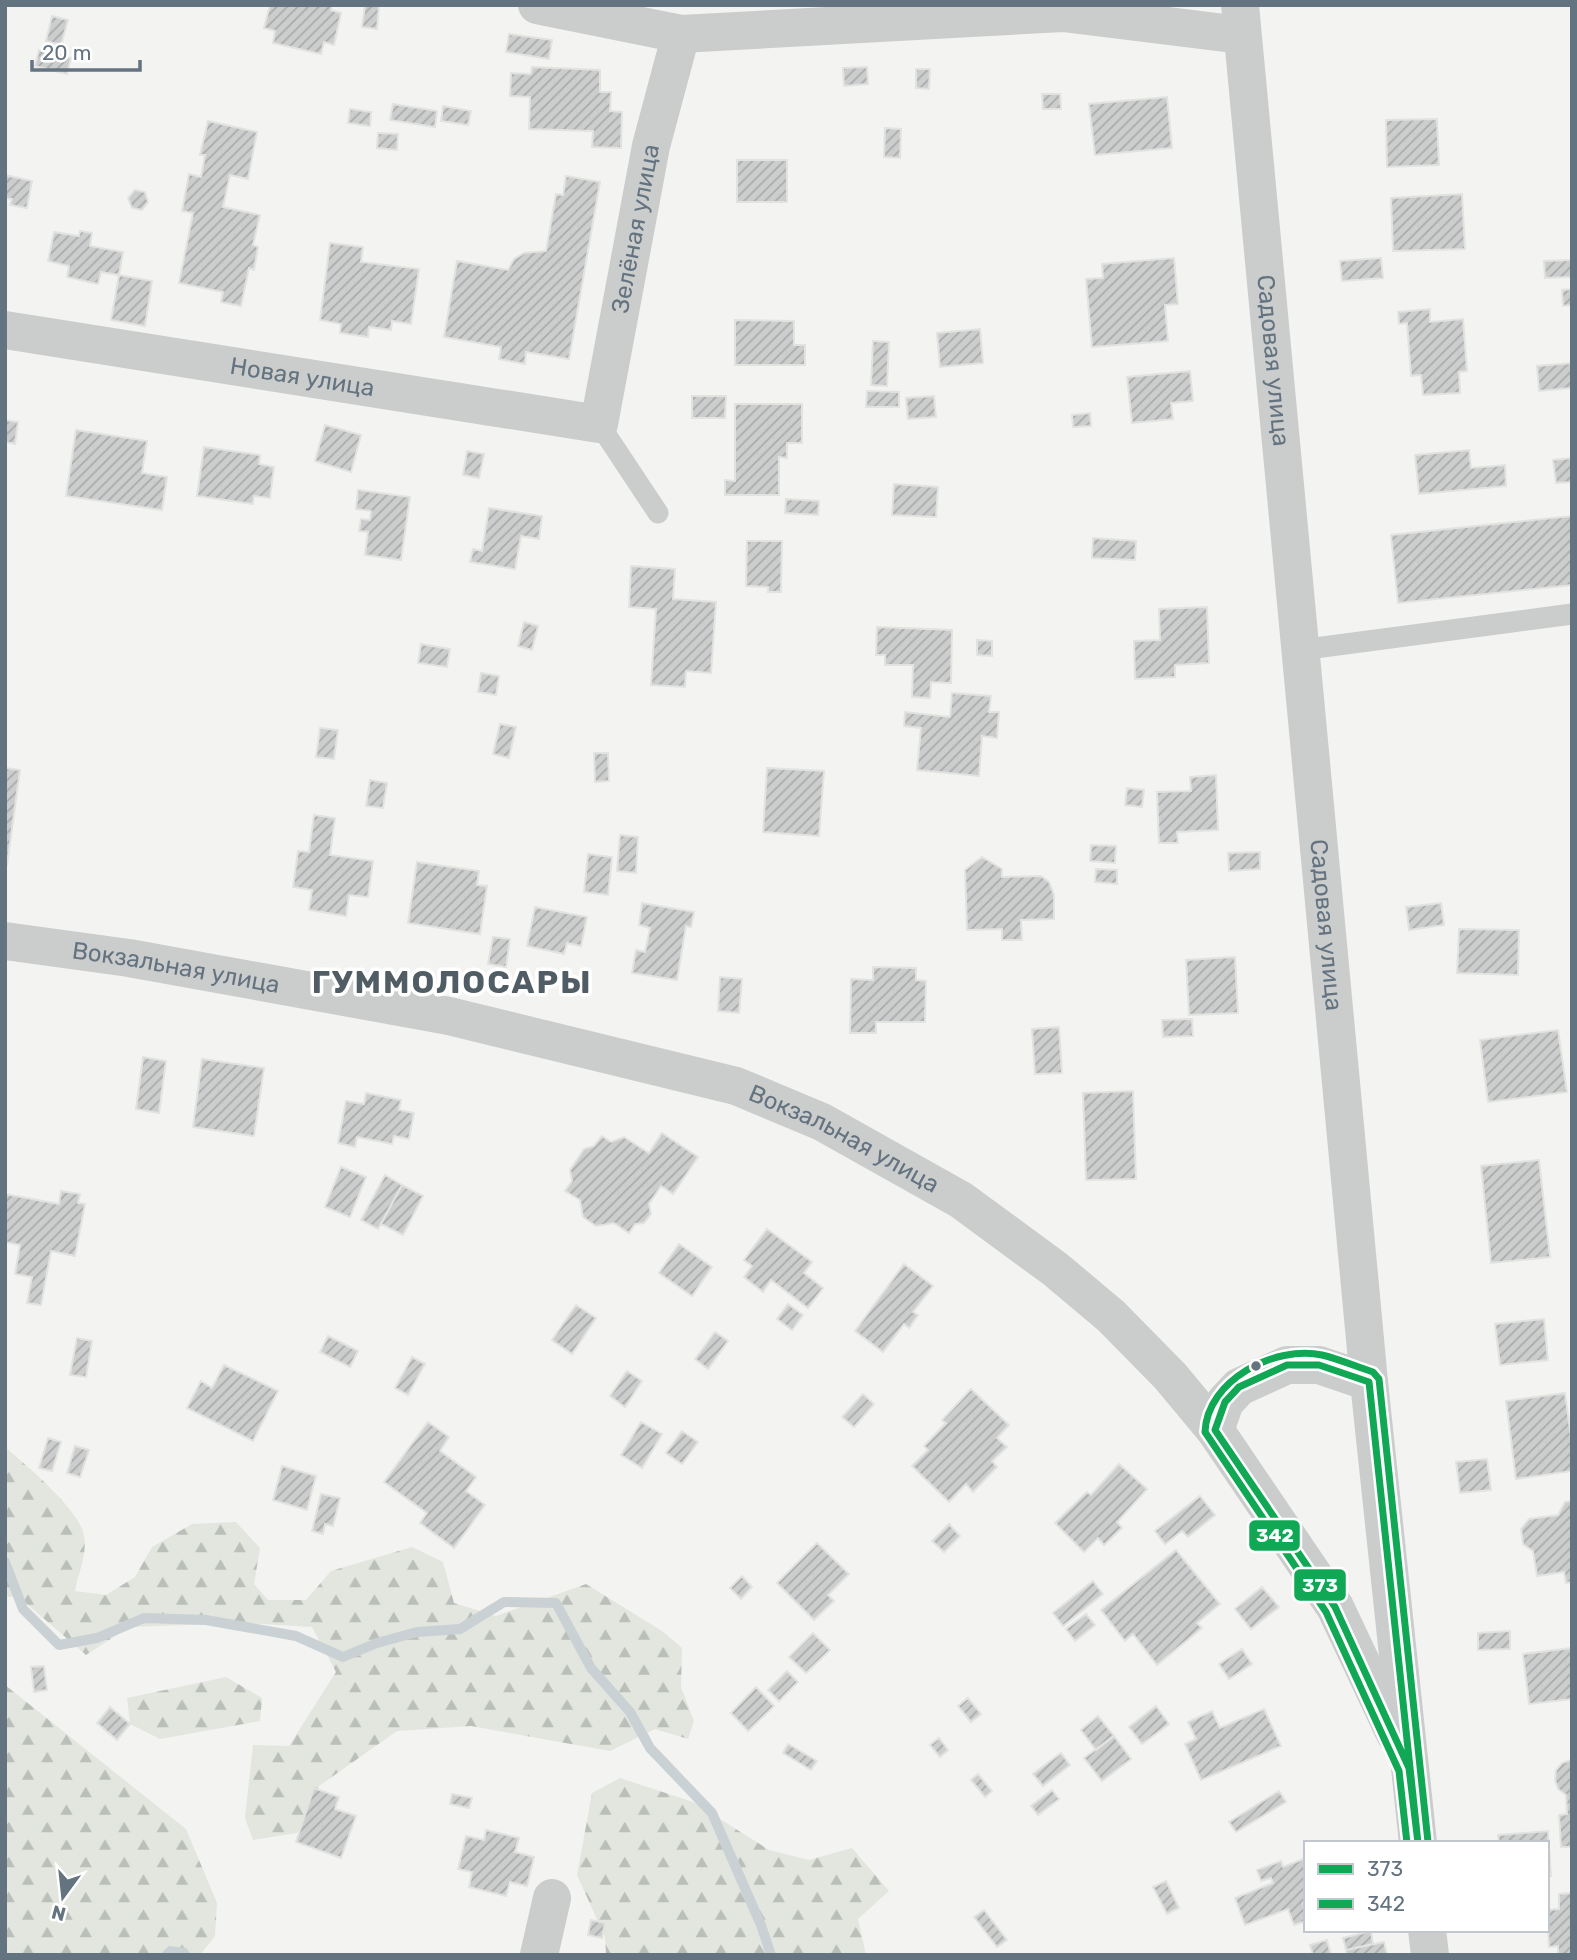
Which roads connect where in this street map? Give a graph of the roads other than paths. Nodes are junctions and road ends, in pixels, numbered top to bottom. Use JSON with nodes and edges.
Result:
{"nodes":[{"id":1,"x":537,"y":5,"type":"edge"},
{"id":2,"x":1241,"y":20,"type":"edge"},
{"id":3,"x":681,"y":34,"type":"junction"},
{"id":4,"x":5,"y":330,"type":"edge"},
{"id":5,"x":599,"y":424,"type":"junction"},
{"id":6,"x":657,"y":513,"type":"dead end"},
{"id":7,"x":1572,"y":614,"type":"edge"},
{"id":8,"x":1300,"y":650,"type":"junction"},
{"id":9,"x":5,"y":941,"type":"edge"},
{"id":10,"x":1369,"y":1382,"type":"junction"},
{"id":11,"x":1215,"y":1430,"type":"junction"},
{"id":12,"x":1409,"y":1768,"type":"junction"},
{"id":13,"x":1418,"y":1841,"type":"edge"},
{"id":14,"x":552,"y":1898,"type":"dead end"},
{"id":15,"x":1427,"y":1932,"type":"edge"},
{"id":16,"x":539,"y":1955,"type":"edge"},
{"id":17,"x":1430,"y":1955,"type":"edge"}],
"edges":[{"from":1,"to":3,"type":"street"},
{"from":2,"to":3,"type":"street"},
{"from":2,"to":8,"type":"street","name":"Садовая улица"},
{"from":3,"to":5,"type":"street","name":"Зелёная улица"},
{"from":4,"to":5,"type":"street","name":"Новая улица"},
{"from":5,"to":6,"type":"lane"},
{"from":7,"to":8,"type":"lane"},
{"from":8,"to":10,"type":"street","name":"Садовая улица"},
{"from":9,"to":11,"type":"street","name":"Вокзальная улица"},
{"from":10,"to":11,"type":"street"},
{"from":10,"to":12,"type":"street","name":"Садовая улица"},
{"from":11,"to":12,"type":"street","name":"Вокзальная улица"},
{"from":12,"to":13,"type":"street","name":"Садовая улица"},
{"from":14,"to":16,"type":"street"},
{"from":15,"to":17,"type":"street"}]}
